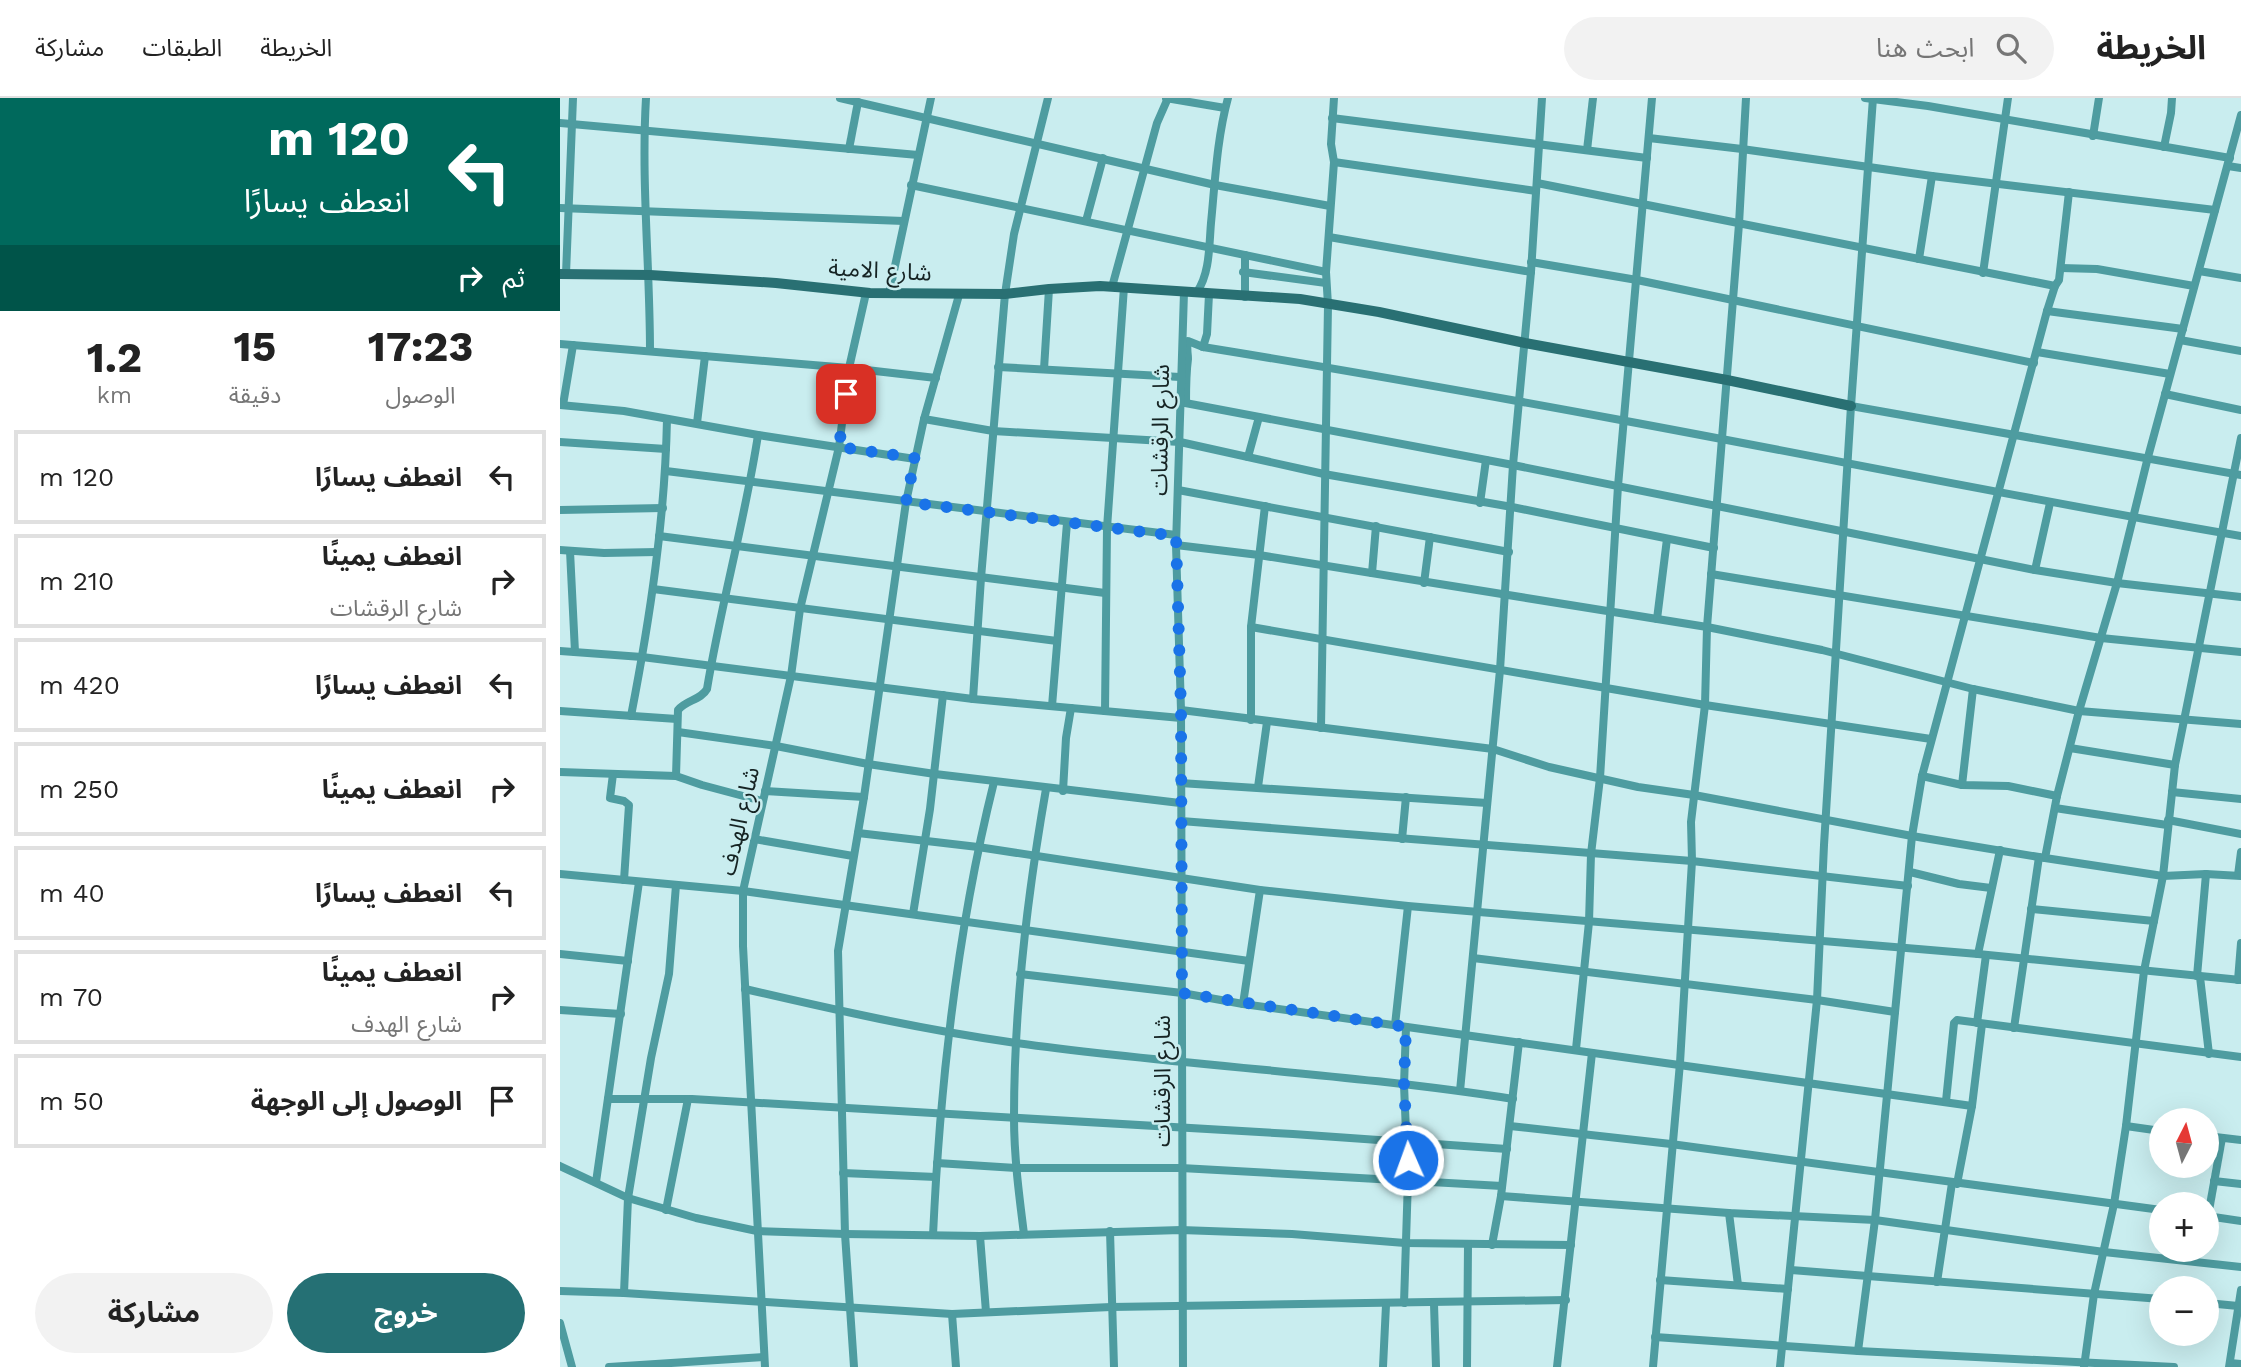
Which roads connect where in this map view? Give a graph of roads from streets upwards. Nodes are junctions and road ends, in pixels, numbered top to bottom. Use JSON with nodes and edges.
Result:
{"nodes":[{"id":1,"x":573,"y":98,"type":"edge"},
{"id":2,"x":646,"y":98,"type":"edge"},
{"id":3,"x":840,"y":98,"type":"edge"},
{"id":4,"x":931,"y":98,"type":"edge"},
{"id":5,"x":1048,"y":98,"type":"edge"},
{"id":6,"x":1167,"y":98,"type":"edge"},
{"id":7,"x":1228,"y":98,"type":"edge"},
{"id":8,"x":1334,"y":98,"type":"edge"},
{"id":9,"x":1542,"y":98,"type":"edge"},
{"id":10,"x":1592,"y":98,"type":"edge"},
{"id":11,"x":1652,"y":98,"type":"edge"},
{"id":12,"x":1746,"y":98,"type":"edge"},
{"id":13,"x":1865,"y":98,"type":"edge"},
{"id":14,"x":1873,"y":98,"type":"edge"},
{"id":15,"x":2007,"y":98,"type":"edge"},
{"id":16,"x":2099,"y":98,"type":"edge"},
{"id":17,"x":2172,"y":98,"type":"edge"},
{"id":18,"x":858,"y":102,"type":"junction"},
{"id":19,"x":1225,"y":108,"type":"junction"},
{"id":20,"x":2241,"y":115,"type":"edge"},
{"id":21,"x":1332,"y":118,"type":"junction"},
{"id":22,"x":926,"y":119,"type":"junction"},
{"id":23,"x":2004,"y":120,"type":"junction"},
{"id":24,"x":560,"y":123,"type":"edge"},
{"id":25,"x":571,"y":124,"type":"junction"},
{"id":26,"x":644,"y":131,"type":"junction"},
{"id":27,"x":2093,"y":136,"type":"junction"},
{"id":28,"x":1649,"y":138,"type":"junction"},
{"id":29,"x":1037,"y":144,"type":"junction"},
{"id":30,"x":1539,"y":145,"type":"junction"},
{"id":31,"x":2164,"y":147,"type":"junction"},
{"id":32,"x":849,"y":149,"type":"junction"},
{"id":33,"x":1742,"y":149,"type":"junction"},
{"id":34,"x":1587,"y":150,"type":"junction"},
{"id":35,"x":919,"y":155,"type":"junction"},
{"id":36,"x":1103,"y":158,"type":"junction"},
{"id":37,"x":1647,"y":158,"type":"junction"},
{"id":38,"x":1334,"y":162,"type":"junction"},
{"id":39,"x":2229,"y":162,"type":"junction"},
{"id":40,"x":1868,"y":166,"type":"junction"},
{"id":41,"x":1145,"y":168,"type":"junction"},
{"id":42,"x":2241,"y":168,"type":"edge"},
{"id":43,"x":1932,"y":176,"type":"junction"},
{"id":44,"x":1997,"y":183,"type":"junction"},
{"id":45,"x":911,"y":185,"type":"junction"},
{"id":46,"x":1215,"y":185,"type":"junction"},
{"id":47,"x":1536,"y":187,"type":"junction"},
{"id":48,"x":2069,"y":192,"type":"junction"},
{"id":49,"x":1643,"y":204,"type":"junction"},
{"id":50,"x":1330,"y":206,"type":"junction"},
{"id":51,"x":564,"y":208,"type":"edge"},
{"id":52,"x":1020,"y":208,"type":"junction"},
{"id":53,"x":647,"y":210,"type":"junction"},
{"id":54,"x":2215,"y":210,"type":"junction"},
{"id":55,"x":904,"y":221,"type":"junction"},
{"id":56,"x":1086,"y":221,"type":"junction"},
{"id":57,"x":1739,"y":224,"type":"junction"},
{"id":58,"x":1126,"y":230,"type":"junction"},
{"id":59,"x":1329,"y":237,"type":"junction"},
{"id":60,"x":1209,"y":247,"type":"junction"},
{"id":61,"x":1863,"y":248,"type":"junction"},
{"id":62,"x":1245,"y":255,"type":"junction"},
{"id":63,"x":1919,"y":259,"type":"junction"},
{"id":64,"x":1531,"y":262,"type":"junction"},
{"id":65,"x":2061,"y":268,"type":"junction"},
{"id":66,"x":2199,"y":271,"type":"junction"},
{"id":67,"x":1243,"y":272,"type":"junction"},
{"id":68,"x":1326,"y":272,"type":"junction"},
{"id":69,"x":1531,"y":272,"type":"junction"},
{"id":70,"x":1983,"y":272,"type":"junction"},
{"id":71,"x":563,"y":274,"type":"edge"},
{"id":72,"x":650,"y":275,"type":"junction"},
{"id":73,"x":2241,"y":278,"type":"edge"},
{"id":74,"x":1300,"y":280,"type":"junction"},
{"id":75,"x":1637,"y":280,"type":"junction"},
{"id":76,"x":1326,"y":283,"type":"junction"},
{"id":77,"x":2055,"y":285,"type":"junction"},
{"id":78,"x":2194,"y":286,"type":"junction"},
{"id":79,"x":1118,"y":287,"type":"junction"},
{"id":80,"x":1049,"y":289,"type":"junction"},
{"id":81,"x":1184,"y":292,"type":"junction"},
{"id":82,"x":866,"y":293,"type":"junction"},
{"id":83,"x":1203,"y":293,"type":"junction"},
{"id":84,"x":889,"y":294,"type":"junction"},
{"id":85,"x":1005,"y":294,"type":"junction"},
{"id":86,"x":959,"y":295,"type":"junction"},
{"id":87,"x":1244,"y":297,"type":"junction"},
{"id":88,"x":1300,"y":299,"type":"junction"},
{"id":89,"x":1733,"y":301,"type":"junction"},
{"id":90,"x":1328,"y":305,"type":"junction"},
{"id":91,"x":2047,"y":311,"type":"junction"},
{"id":92,"x":1857,"y":325,"type":"junction"},
{"id":93,"x":2183,"y":329,"type":"junction"},
{"id":94,"x":2180,"y":340,"type":"junction"},
{"id":95,"x":1525,"y":343,"type":"junction"},
{"id":96,"x":560,"y":344,"type":"edge"},
{"id":97,"x":573,"y":345,"type":"junction"},
{"id":98,"x":1203,"y":347,"type":"junction"},
{"id":99,"x":650,"y":351,"type":"junction"},
{"id":100,"x":2241,"y":351,"type":"edge"},
{"id":101,"x":2037,"y":352,"type":"junction"},
{"id":102,"x":705,"y":356,"type":"junction"},
{"id":103,"x":1630,"y":362,"type":"junction"},
{"id":104,"x":2034,"y":363,"type":"junction"},
{"id":105,"x":998,"y":367,"type":"junction"},
{"id":106,"x":849,"y":368,"type":"junction"},
{"id":107,"x":1326,"y":368,"type":"junction"},
{"id":108,"x":1044,"y":369,"type":"junction"},
{"id":109,"x":1117,"y":372,"type":"junction"},
{"id":110,"x":2170,"y":374,"type":"junction"},
{"id":111,"x":1180,"y":377,"type":"junction"},
{"id":112,"x":936,"y":378,"type":"junction"},
{"id":113,"x":1727,"y":380,"type":"junction"},
{"id":114,"x":2165,"y":394,"type":"junction"},
{"id":115,"x":1183,"y":402,"type":"junction"},
{"id":116,"x":1519,"y":402,"type":"junction"},
{"id":117,"x":562,"y":405,"type":"edge"},
{"id":118,"x":1851,"y":406,"type":"junction"},
{"id":119,"x":2241,"y":410,"type":"edge"},
{"id":120,"x":1259,"y":417,"type":"junction"},
{"id":121,"x":667,"y":419,"type":"junction"},
{"id":122,"x":925,"y":419,"type":"junction"},
{"id":123,"x":1625,"y":421,"type":"junction"},
{"id":124,"x":697,"y":424,"type":"junction"},
{"id":125,"x":1325,"y":430,"type":"junction"},
{"id":126,"x":993,"y":431,"type":"junction"},
{"id":127,"x":2014,"y":433,"type":"junction"},
{"id":128,"x":758,"y":435,"type":"junction"},
{"id":129,"x":1112,"y":438,"type":"junction"},
{"id":130,"x":2241,"y":438,"type":"edge"},
{"id":131,"x":1722,"y":439,"type":"junction"},
{"id":132,"x":560,"y":442,"type":"edge"},
{"id":133,"x":1180,"y":442,"type":"junction"},
{"id":134,"x":839,"y":447,"type":"junction"},
{"id":135,"x":666,"y":449,"type":"junction"},
{"id":136,"x":1248,"y":457,"type":"junction"},
{"id":137,"x":2148,"y":457,"type":"junction"},
{"id":138,"x":915,"y":458,"type":"junction"},
{"id":139,"x":1486,"y":460,"type":"junction"},
{"id":140,"x":1848,"y":464,"type":"junction"},
{"id":141,"x":1513,"y":465,"type":"junction"},
{"id":142,"x":666,"y":471,"type":"junction"},
{"id":143,"x":1324,"y":474,"type":"junction"},
{"id":144,"x":2237,"y":475,"type":"edge"},
{"id":145,"x":751,"y":480,"type":"junction"},
{"id":146,"x":1618,"y":486,"type":"junction"},
{"id":147,"x":1178,"y":490,"type":"junction"},
{"id":148,"x":829,"y":492,"type":"junction"},
{"id":149,"x":1998,"y":492,"type":"junction"},
{"id":150,"x":906,"y":502,"type":"junction"},
{"id":151,"x":1480,"y":503,"type":"junction"},
{"id":152,"x":2050,"y":503,"type":"junction"},
{"id":153,"x":1717,"y":505,"type":"junction"},
{"id":154,"x":1265,"y":506,"type":"junction"},
{"id":155,"x":1512,"y":507,"type":"junction"},
{"id":156,"x":663,"y":508,"type":"junction"},
{"id":157,"x":560,"y":510,"type":"edge"},
{"id":158,"x":987,"y":513,"type":"junction"},
{"id":159,"x":1323,"y":516,"type":"junction"},
{"id":160,"x":2133,"y":517,"type":"junction"},
{"id":161,"x":1067,"y":523,"type":"junction"},
{"id":162,"x":1376,"y":526,"type":"junction"},
{"id":163,"x":1107,"y":528,"type":"junction"},
{"id":164,"x":1615,"y":529,"type":"junction"},
{"id":165,"x":1843,"y":530,"type":"junction"},
{"id":166,"x":2222,"y":533,"type":"junction"},
{"id":167,"x":659,"y":536,"type":"junction"},
{"id":168,"x":1176,"y":536,"type":"junction"},
{"id":169,"x":2241,"y":536,"type":"edge"},
{"id":170,"x":1430,"y":537,"type":"junction"},
{"id":171,"x":1667,"y":539,"type":"junction"},
{"id":172,"x":736,"y":544,"type":"junction"},
{"id":173,"x":1176,"y":545,"type":"junction"},
{"id":174,"x":1714,"y":548,"type":"junction"},
{"id":175,"x":560,"y":550,"type":"edge"},
{"id":176,"x":570,"y":551,"type":"junction"},
{"id":177,"x":657,"y":552,"type":"junction"},
{"id":178,"x":1509,"y":552,"type":"junction"},
{"id":179,"x":813,"y":555,"type":"junction"},
{"id":180,"x":1259,"y":555,"type":"junction"},
{"id":181,"x":1981,"y":559,"type":"junction"},
{"id":182,"x":896,"y":565,"type":"junction"},
{"id":183,"x":1322,"y":565,"type":"junction"},
{"id":184,"x":2035,"y":569,"type":"junction"},
{"id":185,"x":1372,"y":573,"type":"junction"},
{"id":186,"x":1711,"y":574,"type":"junction"},
{"id":187,"x":981,"y":578,"type":"junction"},
{"id":188,"x":1424,"y":583,"type":"junction"},
{"id":189,"x":2117,"y":583,"type":"junction"},
{"id":190,"x":1061,"y":586,"type":"junction"},
{"id":191,"x":653,"y":589,"type":"junction"},
{"id":192,"x":1105,"y":593,"type":"junction"},
{"id":193,"x":2210,"y":593,"type":"junction"},
{"id":194,"x":1839,"y":594,"type":"junction"},
{"id":195,"x":1505,"y":595,"type":"junction"},
{"id":196,"x":2241,"y":597,"type":"edge"},
{"id":197,"x":724,"y":598,"type":"junction"},
{"id":198,"x":800,"y":609,"type":"junction"},
{"id":199,"x":1609,"y":611,"type":"junction"},
{"id":200,"x":1965,"y":618,"type":"junction"},
{"id":201,"x":1657,"y":619,"type":"junction"},
{"id":202,"x":889,"y":621,"type":"junction"},
{"id":203,"x":1251,"y":627,"type":"junction"},
{"id":204,"x":1707,"y":627,"type":"junction"},
{"id":205,"x":978,"y":631,"type":"junction"},
{"id":206,"x":1322,"y":637,"type":"junction"},
{"id":207,"x":2101,"y":638,"type":"junction"},
{"id":208,"x":1057,"y":641,"type":"junction"},
{"id":209,"x":2200,"y":648,"type":"junction"},
{"id":210,"x":560,"y":651,"type":"edge"},
{"id":211,"x":575,"y":652,"type":"junction"},
{"id":212,"x":2241,"y":652,"type":"edge"},
{"id":213,"x":1836,"y":654,"type":"junction"},
{"id":214,"x":642,"y":657,"type":"junction"},
{"id":215,"x":711,"y":665,"type":"junction"},
{"id":216,"x":1500,"y":670,"type":"junction"},
{"id":217,"x":791,"y":676,"type":"junction"},
{"id":218,"x":1945,"y":682,"type":"junction"},
{"id":219,"x":880,"y":687,"type":"junction"},
{"id":220,"x":1604,"y":687,"type":"junction"},
{"id":221,"x":1973,"y":689,"type":"junction"},
{"id":222,"x":943,"y":695,"type":"junction"},
{"id":223,"x":973,"y":699,"type":"junction"},
{"id":224,"x":1705,"y":705,"type":"junction"},
{"id":225,"x":1052,"y":706,"type":"junction"},
{"id":226,"x":1071,"y":708,"type":"junction"},
{"id":227,"x":560,"y":711,"type":"edge"},
{"id":228,"x":1105,"y":711,"type":"junction"},
{"id":229,"x":2079,"y":711,"type":"junction"},
{"id":230,"x":1181,"y":714,"type":"junction"},
{"id":231,"x":631,"y":716,"type":"junction"},
{"id":232,"x":677,"y":719,"type":"junction"},
{"id":233,"x":1251,"y":720,"type":"junction"},
{"id":234,"x":2183,"y":721,"type":"junction"},
{"id":235,"x":1267,"y":722,"type":"junction"},
{"id":236,"x":1831,"y":723,"type":"junction"},
{"id":237,"x":2241,"y":724,"type":"edge"},
{"id":238,"x":1321,"y":728,"type":"junction"},
{"id":239,"x":678,"y":732,"type":"junction"},
{"id":240,"x":1931,"y":739,"type":"junction"},
{"id":241,"x":776,"y":746,"type":"junction"},
{"id":242,"x":2070,"y":748,"type":"junction"},
{"id":243,"x":1493,"y":749,"type":"junction"},
{"id":244,"x":868,"y":764,"type":"junction"},
{"id":245,"x":2175,"y":765,"type":"junction"},
{"id":246,"x":560,"y":772,"type":"edge"},
{"id":247,"x":612,"y":774,"type":"junction"},
{"id":248,"x":935,"y":775,"type":"junction"},
{"id":249,"x":676,"y":776,"type":"junction"},
{"id":250,"x":1922,"y":776,"type":"junction"},
{"id":251,"x":1600,"y":778,"type":"junction"},
{"id":252,"x":994,"y":782,"type":"junction"},
{"id":253,"x":1180,"y":783,"type":"junction"},
{"id":254,"x":1962,"y":785,"type":"junction"},
{"id":255,"x":1258,"y":787,"type":"junction"},
{"id":256,"x":1046,"y":789,"type":"junction"},
{"id":257,"x":1063,"y":791,"type":"junction"},
{"id":258,"x":2172,"y":792,"type":"junction"},
{"id":259,"x":1694,"y":795,"type":"junction"},
{"id":260,"x":764,"y":796,"type":"junction"},
{"id":261,"x":2057,"y":796,"type":"junction"},
{"id":262,"x":864,"y":797,"type":"junction"},
{"id":263,"x":1406,"y":797,"type":"junction"},
{"id":264,"x":2241,"y":799,"type":"edge"},
{"id":265,"x":1180,"y":803,"type":"junction"},
{"id":266,"x":1487,"y":803,"type":"junction"},
{"id":267,"x":2055,"y":808,"type":"junction"},
{"id":268,"x":1826,"y":819,"type":"junction"},
{"id":269,"x":1181,"y":821,"type":"junction"},
{"id":270,"x":2168,"y":823,"type":"junction"},
{"id":271,"x":858,"y":832,"type":"junction"},
{"id":272,"x":2241,"y":834,"type":"edge"},
{"id":273,"x":1912,"y":836,"type":"junction"},
{"id":274,"x":754,"y":839,"type":"junction"},
{"id":275,"x":1402,"y":839,"type":"junction"},
{"id":276,"x":924,"y":841,"type":"junction"},
{"id":277,"x":1483,"y":845,"type":"junction"},
{"id":278,"x":978,"y":847,"type":"junction"},
{"id":279,"x":2000,"y":850,"type":"junction"},
{"id":280,"x":2241,"y":852,"type":"edge"},
{"id":281,"x":1591,"y":854,"type":"junction"},
{"id":282,"x":853,"y":856,"type":"junction"},
{"id":283,"x":1034,"y":856,"type":"junction"},
{"id":284,"x":2042,"y":858,"type":"junction"},
{"id":285,"x":1692,"y":861,"type":"junction"},
{"id":286,"x":1910,"y":872,"type":"junction"},
{"id":287,"x":560,"y":874,"type":"edge"},
{"id":288,"x":1822,"y":874,"type":"junction"},
{"id":289,"x":2206,"y":874,"type":"junction"},
{"id":290,"x":2162,"y":876,"type":"junction"},
{"id":291,"x":2240,"y":876,"type":"edge"},
{"id":292,"x":1181,"y":878,"type":"junction"},
{"id":293,"x":624,"y":880,"type":"junction"},
{"id":294,"x":639,"y":882,"type":"junction"},
{"id":295,"x":676,"y":886,"type":"junction"},
{"id":296,"x":1908,"y":886,"type":"junction"},
{"id":297,"x":1991,"y":888,"type":"junction"},
{"id":298,"x":1260,"y":890,"type":"junction"},
{"id":299,"x":743,"y":891,"type":"junction"},
{"id":300,"x":845,"y":905,"type":"junction"},
{"id":301,"x":1408,"y":906,"type":"junction"},
{"id":302,"x":2031,"y":909,"type":"junction"},
{"id":303,"x":1477,"y":912,"type":"junction"},
{"id":304,"x":913,"y":914,"type":"junction"},
{"id":305,"x":2154,"y":920,"type":"junction"},
{"id":306,"x":1589,"y":922,"type":"junction"},
{"id":307,"x":965,"y":923,"type":"junction"},
{"id":308,"x":1024,"y":929,"type":"junction"},
{"id":309,"x":1688,"y":929,"type":"junction"},
{"id":310,"x":1820,"y":941,"type":"junction"},
{"id":311,"x":2241,"y":943,"type":"edge"},
{"id":312,"x":1902,"y":948,"type":"junction"},
{"id":313,"x":1182,"y":953,"type":"junction"},
{"id":314,"x":560,"y":954,"type":"edge"},
{"id":315,"x":1982,"y":955,"type":"junction"},
{"id":316,"x":1473,"y":958,"type":"junction"},
{"id":317,"x":2024,"y":959,"type":"junction"},
{"id":318,"x":628,"y":961,"type":"junction"},
{"id":319,"x":1249,"y":961,"type":"junction"},
{"id":320,"x":1584,"y":971,"type":"junction"},
{"id":321,"x":2144,"y":971,"type":"junction"},
{"id":322,"x":1020,"y":974,"type":"junction"},
{"id":323,"x":2198,"y":976,"type":"junction"},
{"id":324,"x":2239,"y":980,"type":"edge"},
{"id":325,"x":1685,"y":984,"type":"junction"},
{"id":326,"x":745,"y":989,"type":"junction"},
{"id":327,"x":1182,"y":993,"type":"junction"},
{"id":328,"x":1816,"y":1000,"type":"junction"},
{"id":329,"x":1243,"y":1004,"type":"junction"},
{"id":330,"x":560,"y":1010,"type":"edge"},
{"id":331,"x":839,"y":1010,"type":"junction"},
{"id":332,"x":1895,"y":1012,"type":"junction"},
{"id":333,"x":621,"y":1014,"type":"junction"},
{"id":334,"x":1980,"y":1023,"type":"junction"},
{"id":335,"x":1395,"y":1024,"type":"junction"},
{"id":336,"x":1406,"y":1027,"type":"junction"},
{"id":337,"x":2014,"y":1028,"type":"junction"},
{"id":338,"x":948,"y":1032,"type":"junction"},
{"id":339,"x":1466,"y":1036,"type":"junction"},
{"id":340,"x":1519,"y":1042,"type":"junction"},
{"id":341,"x":1016,"y":1043,"type":"junction"},
{"id":342,"x":2137,"y":1045,"type":"junction"},
{"id":343,"x":1576,"y":1049,"type":"junction"},
{"id":344,"x":1592,"y":1053,"type":"junction"},
{"id":345,"x":2209,"y":1054,"type":"junction"},
{"id":346,"x":2241,"y":1057,"type":"edge"},
{"id":347,"x":1182,"y":1063,"type":"junction"},
{"id":348,"x":1680,"y":1063,"type":"junction"},
{"id":349,"x":1809,"y":1083,"type":"junction"},
{"id":350,"x":1404,"y":1084,"type":"junction"},
{"id":351,"x":1460,"y":1091,"type":"junction"},
{"id":352,"x":1888,"y":1093,"type":"junction"},
{"id":353,"x":608,"y":1099,"type":"junction"},
{"id":354,"x":645,"y":1099,"type":"junction"},
{"id":355,"x":688,"y":1099,"type":"junction"},
{"id":356,"x":1513,"y":1100,"type":"junction"},
{"id":357,"x":1946,"y":1101,"type":"junction"},
{"id":358,"x":752,"y":1103,"type":"junction"},
{"id":359,"x":1972,"y":1106,"type":"junction"},
{"id":360,"x":843,"y":1108,"type":"junction"},
{"id":361,"x":940,"y":1114,"type":"junction"},
{"id":362,"x":1014,"y":1118,"type":"junction"},
{"id":363,"x":1510,"y":1126,"type":"junction"},
{"id":364,"x":2126,"y":1126,"type":"junction"},
{"id":365,"x":1181,"y":1128,"type":"junction"},
{"id":366,"x":2149,"y":1129,"type":"edge"},
{"id":367,"x":1584,"y":1134,"type":"junction"},
{"id":368,"x":2219,"y":1138,"type":"edge"},
{"id":369,"x":2222,"y":1138,"type":"junction"},
{"id":370,"x":2241,"y":1140,"type":"edge"},
{"id":371,"x":1408,"y":1141,"type":"junction"},
{"id":372,"x":1671,"y":1144,"type":"junction"},
{"id":373,"x":1507,"y":1149,"type":"junction"},
{"id":374,"x":1801,"y":1162,"type":"junction"},
{"id":375,"x":937,"y":1163,"type":"junction"},
{"id":376,"x":560,"y":1166,"type":"edge"},
{"id":377,"x":1016,"y":1168,"type":"junction"},
{"id":378,"x":1181,"y":1168,"type":"junction"},
{"id":379,"x":844,"y":1173,"type":"junction"},
{"id":380,"x":1879,"y":1173,"type":"junction"},
{"id":381,"x":936,"y":1177,"type":"junction"},
{"id":382,"x":1408,"y":1179,"type":"junction"},
{"id":383,"x":2214,"y":1181,"type":"junction"},
{"id":384,"x":596,"y":1182,"type":"junction"},
{"id":385,"x":1955,"y":1183,"type":"junction"},
{"id":386,"x":2241,"y":1184,"type":"edge"},
{"id":387,"x":1502,"y":1186,"type":"junction"},
{"id":388,"x":2212,"y":1192,"type":"edge"},
{"id":389,"x":1501,"y":1196,"type":"junction"},
{"id":390,"x":628,"y":1198,"type":"junction"},
{"id":391,"x":1576,"y":1201,"type":"junction"},
{"id":392,"x":2114,"y":1204,"type":"junction"},
{"id":393,"x":1666,"y":1208,"type":"junction"},
{"id":394,"x":2149,"y":1208,"type":"edge"},
{"id":395,"x":666,"y":1210,"type":"junction"},
{"id":396,"x":1729,"y":1213,"type":"junction"},
{"id":397,"x":1797,"y":1215,"type":"junction"},
{"id":398,"x":2219,"y":1217,"type":"edge"},
{"id":399,"x":1875,"y":1220,"type":"junction"},
{"id":400,"x":2241,"y":1220,"type":"edge"},
{"id":401,"x":1946,"y":1228,"type":"junction"},
{"id":402,"x":1181,"y":1230,"type":"junction"},
{"id":403,"x":757,"y":1231,"type":"junction"},
{"id":404,"x":1110,"y":1231,"type":"junction"},
{"id":405,"x":845,"y":1234,"type":"junction"},
{"id":406,"x":1024,"y":1234,"type":"junction"},
{"id":407,"x":933,"y":1235,"type":"junction"},
{"id":408,"x":980,"y":1236,"type":"junction"},
{"id":409,"x":1405,"y":1243,"type":"junction"},
{"id":410,"x":1468,"y":1245,"type":"junction"},
{"id":411,"x":1492,"y":1245,"type":"junction"},
{"id":412,"x":1572,"y":1245,"type":"junction"},
{"id":413,"x":2104,"y":1252,"type":"junction"},
{"id":414,"x":2241,"y":1267,"type":"edge"},
{"id":415,"x":1791,"y":1270,"type":"junction"},
{"id":416,"x":1866,"y":1278,"type":"junction"},
{"id":417,"x":1660,"y":1280,"type":"junction"},
{"id":418,"x":1937,"y":1282,"type":"junction"},
{"id":419,"x":1738,"y":1285,"type":"junction"},
{"id":420,"x":1788,"y":1289,"type":"junction"},
{"id":421,"x":2241,"y":1290,"type":"edge"},
{"id":422,"x":560,"y":1291,"type":"edge"},
{"id":423,"x":624,"y":1293,"type":"junction"},
{"id":424,"x":2094,"y":1294,"type":"junction"},
{"id":425,"x":2149,"y":1298,"type":"edge"},
{"id":426,"x":1566,"y":1300,"type":"junction"},
{"id":427,"x":761,"y":1301,"type":"junction"},
{"id":428,"x":1404,"y":1303,"type":"junction"},
{"id":429,"x":1467,"y":1303,"type":"junction"},
{"id":430,"x":1386,"y":1304,"type":"junction"},
{"id":431,"x":1434,"y":1304,"type":"junction"},
{"id":432,"x":2219,"y":1304,"type":"edge"},
{"id":433,"x":1183,"y":1306,"type":"junction"},
{"id":434,"x":2238,"y":1306,"type":"junction"},
{"id":435,"x":1111,"y":1307,"type":"junction"},
{"id":436,"x":851,"y":1309,"type":"junction"},
{"id":437,"x":986,"y":1312,"type":"junction"},
{"id":438,"x":952,"y":1314,"type":"junction"},
{"id":439,"x":560,"y":1323,"type":"edge"},
{"id":440,"x":1655,"y":1337,"type":"junction"},
{"id":441,"x":1784,"y":1346,"type":"junction"},
{"id":442,"x":1858,"y":1351,"type":"junction"},
{"id":443,"x":765,"y":1362,"type":"edge"},
{"id":444,"x":2241,"y":1364,"type":"edge"},
{"id":445,"x":2084,"y":1365,"type":"edge"},
{"id":446,"x":2229,"y":1365,"type":"edge"},
{"id":447,"x":572,"y":1367,"type":"edge"},
{"id":448,"x":609,"y":1367,"type":"edge"},
{"id":449,"x":854,"y":1367,"type":"edge"},
{"id":450,"x":956,"y":1367,"type":"edge"},
{"id":451,"x":1114,"y":1367,"type":"edge"},
{"id":452,"x":1183,"y":1367,"type":"edge"},
{"id":453,"x":1383,"y":1367,"type":"edge"},
{"id":454,"x":1436,"y":1367,"type":"edge"},
{"id":455,"x":1467,"y":1367,"type":"edge"},
{"id":456,"x":1557,"y":1367,"type":"edge"},
{"id":457,"x":1653,"y":1367,"type":"edge"},
{"id":458,"x":1780,"y":1367,"type":"edge"},
{"id":459,"x":2174,"y":1367,"type":"edge"}],
"edges":[{"from":1,"to":25,"type":"street"},
{"from":2,"to":26,"type":"street"},
{"from":3,"to":18,"type":"street"},
{"from":4,"to":22,"type":"street"},
{"from":5,"to":29,"type":"street"},
{"from":6,"to":19,"type":"street"},
{"from":6,"to":41,"type":"street"},
{"from":7,"to":19,"type":"street"},
{"from":8,"to":21,"type":"street"},
{"from":9,"to":30,"type":"street"},
{"from":10,"to":34,"type":"street"},
{"from":11,"to":28,"type":"street"},
{"from":12,"to":33,"type":"street"},
{"from":13,"to":14,"type":"street"},
{"from":14,"to":23,"type":"street"},
{"from":14,"to":40,"type":"street"},
{"from":15,"to":23,"type":"street"},
{"from":16,"to":27,"type":"street"},
{"from":17,"to":31,"type":"street"},
{"from":18,"to":22,"type":"street"},
{"from":18,"to":32,"type":"street"},
{"from":19,"to":46,"type":"street"},
{"from":20,"to":39,"type":"street"},
{"from":21,"to":30,"type":"street"},
{"from":21,"to":38,"type":"street"},
{"from":22,"to":29,"type":"street"},
{"from":22,"to":35,"type":"street"},
{"from":23,"to":27,"type":"street"},
{"from":23,"to":44,"type":"street"},
{"from":24,"to":25,"type":"street"},
{"from":25,"to":26,"type":"street"},
{"from":25,"to":51,"type":"street"},
{"from":26,"to":32,"type":"street"},
{"from":26,"to":53,"type":"street"},
{"from":27,"to":31,"type":"street"},
{"from":28,"to":33,"type":"street"},
{"from":28,"to":37,"type":"street"},
{"from":29,"to":36,"type":"street"},
{"from":29,"to":52,"type":"street"},
{"from":30,"to":34,"type":"street"},
{"from":30,"to":47,"type":"street"},
{"from":31,"to":39,"type":"street"},
{"from":32,"to":35,"type":"street"},
{"from":33,"to":40,"type":"street"},
{"from":33,"to":57,"type":"street"},
{"from":34,"to":37,"type":"street"},
{"from":35,"to":45,"type":"street"},
{"from":36,"to":41,"type":"street"},
{"from":36,"to":56,"type":"street"},
{"from":37,"to":49,"type":"street"},
{"from":38,"to":47,"type":"street"},
{"from":38,"to":50,"type":"street"},
{"from":39,"to":42,"type":"street"},
{"from":39,"to":54,"type":"street"},
{"from":40,"to":43,"type":"street"},
{"from":40,"to":61,"type":"street"},
{"from":41,"to":46,"type":"street"},
{"from":41,"to":58,"type":"street"},
{"from":43,"to":44,"type":"street"},
{"from":43,"to":63,"type":"street"},
{"from":44,"to":48,"type":"street"},
{"from":44,"to":70,"type":"street"},
{"from":45,"to":52,"type":"street"},
{"from":45,"to":55,"type":"street"},
{"from":46,"to":50,"type":"street"},
{"from":46,"to":60,"type":"street"},
{"from":47,"to":49,"type":"street"},
{"from":47,"to":64,"type":"street"},
{"from":48,"to":54,"type":"street"},
{"from":48,"to":65,"type":"street"},
{"from":49,"to":57,"type":"street"},
{"from":49,"to":75,"type":"street"},
{"from":50,"to":59,"type":"street"},
{"from":51,"to":53,"type":"street"},
{"from":51,"to":71,"type":"street"},
{"from":52,"to":56,"type":"street"},
{"from":52,"to":85,"type":"street"},
{"from":53,"to":55,"type":"street"},
{"from":53,"to":72,"type":"street"},
{"from":54,"to":66,"type":"street"},
{"from":55,"to":84,"type":"street"},
{"from":56,"to":58,"type":"street"},
{"from":57,"to":61,"type":"street"},
{"from":57,"to":89,"type":"street"},
{"from":58,"to":60,"type":"street"},
{"from":58,"to":79,"type":"street"},
{"from":59,"to":68,"type":"street"},
{"from":59,"to":69,"type":"street"},
{"from":60,"to":62,"type":"street"},
{"from":60,"to":83,"type":"street"},
{"from":61,"to":63,"type":"street"},
{"from":61,"to":92,"type":"street"},
{"from":62,"to":67,"type":"street"},
{"from":62,"to":68,"type":"street"},
{"from":63,"to":70,"type":"street"},
{"from":64,"to":69,"type":"street"},
{"from":64,"to":75,"type":"street"},
{"from":65,"to":77,"type":"street"},
{"from":65,"to":78,"type":"street"},
{"from":66,"to":73,"type":"street"},
{"from":66,"to":78,"type":"street"},
{"from":67,"to":74,"type":"street"},
{"from":67,"to":87,"type":"street"},
{"from":68,"to":76,"type":"street"},
{"from":69,"to":95,"type":"street"},
{"from":70,"to":77,"type":"street"},
{"from":71,"to":72,"type":"street","name":"شارع الامية"},
{"from":72,"to":82,"type":"street","name":"شارع الامية"},
{"from":72,"to":99,"type":"street"},
{"from":74,"to":76,"type":"street"},
{"from":74,"to":88,"type":"street"},
{"from":75,"to":89,"type":"street"},
{"from":75,"to":103,"type":"street"},
{"from":76,"to":90,"type":"street"},
{"from":77,"to":91,"type":"street"},
{"from":78,"to":93,"type":"street"},
{"from":79,"to":80,"type":"street","name":"شارع الامية"},
{"from":79,"to":81,"type":"street","name":"شارع الامية"},
{"from":79,"to":109,"type":"street"},
{"from":80,"to":85,"type":"street","name":"شارع الامية"},
{"from":80,"to":108,"type":"street"},
{"from":81,"to":83,"type":"street","name":"شارع الامية"},
{"from":81,"to":111,"type":"street","name":"شارع الرقشات"},
{"from":82,"to":84,"type":"street","name":"شارع الامية"},
{"from":82,"to":106,"type":"street","name":"شارع الهدف"},
{"from":83,"to":87,"type":"street","name":"شارع الامية"},
{"from":83,"to":98,"type":"street"},
{"from":84,"to":86,"type":"street","name":"شارع الامية"},
{"from":85,"to":86,"type":"street","name":"شارع الامية"},
{"from":85,"to":105,"type":"street"},
{"from":86,"to":112,"type":"street"},
{"from":87,"to":88,"type":"street","name":"شارع الامية"},
{"from":88,"to":90,"type":"street","name":"شارع الامية"},
{"from":89,"to":92,"type":"street"},
{"from":89,"to":113,"type":"street"},
{"from":90,"to":95,"type":"street","name":"شارع الامية"},
{"from":90,"to":107,"type":"street"},
{"from":91,"to":93,"type":"street"},
{"from":91,"to":101,"type":"street"},
{"from":92,"to":104,"type":"street"},
{"from":92,"to":118,"type":"street"},
{"from":93,"to":94,"type":"street"},
{"from":94,"to":100,"type":"street"},
{"from":94,"to":110,"type":"street"},
{"from":95,"to":103,"type":"street","name":"شارع الامية"},
{"from":95,"to":116,"type":"street"},
{"from":96,"to":97,"type":"street"},
{"from":97,"to":99,"type":"street"},
{"from":97,"to":117,"type":"street"},
{"from":98,"to":107,"type":"street"},
{"from":98,"to":115,"type":"street"},
{"from":99,"to":102,"type":"street"},
{"from":101,"to":104,"type":"street"},
{"from":101,"to":110,"type":"street"},
{"from":102,"to":106,"type":"street"},
{"from":102,"to":124,"type":"street"},
{"from":103,"to":113,"type":"street","name":"شارع الامية"},
{"from":103,"to":123,"type":"street"},
{"from":104,"to":127,"type":"street"},
{"from":105,"to":108,"type":"street"},
{"from":105,"to":126,"type":"street"},
{"from":106,"to":112,"type":"street"},
{"from":106,"to":134,"type":"street","name":"شارع الهدف"},
{"from":107,"to":116,"type":"street"},
{"from":107,"to":125,"type":"street"},
{"from":108,"to":109,"type":"street"},
{"from":109,"to":111,"type":"street"},
{"from":109,"to":129,"type":"street"},
{"from":110,"to":114,"type":"street"},
{"from":111,"to":115,"type":"street","name":"شارع الرقشات"},
{"from":112,"to":122,"type":"street"},
{"from":113,"to":118,"type":"street","name":"شارع الامية"},
{"from":113,"to":131,"type":"street"},
{"from":114,"to":119,"type":"street"},
{"from":114,"to":137,"type":"street"},
{"from":115,"to":120,"type":"street"},
{"from":115,"to":133,"type":"street","name":"شارع الرقشات"},
{"from":116,"to":123,"type":"street"},
{"from":116,"to":141,"type":"street"},
{"from":117,"to":121,"type":"street"},
{"from":118,"to":127,"type":"street"},
{"from":118,"to":140,"type":"street"},
{"from":120,"to":125,"type":"street"},
{"from":120,"to":136,"type":"street"},
{"from":121,"to":124,"type":"street"},
{"from":121,"to":135,"type":"street"},
{"from":122,"to":126,"type":"street"},
{"from":122,"to":138,"type":"street"},
{"from":123,"to":131,"type":"street"},
{"from":123,"to":146,"type":"street"},
{"from":124,"to":128,"type":"street"},
{"from":125,"to":139,"type":"street"},
{"from":125,"to":143,"type":"street"},
{"from":126,"to":129,"type":"street"},
{"from":126,"to":158,"type":"street"},
{"from":127,"to":137,"type":"street"},
{"from":127,"to":149,"type":"street"},
{"from":128,"to":134,"type":"street"},
{"from":128,"to":145,"type":"street"},
{"from":129,"to":133,"type":"street"},
{"from":129,"to":163,"type":"street"},
{"from":130,"to":144,"type":"street"},
{"from":131,"to":140,"type":"street"},
{"from":131,"to":153,"type":"street"},
{"from":132,"to":135,"type":"street"},
{"from":133,"to":136,"type":"street"},
{"from":133,"to":147,"type":"street","name":"شارع الرقشات"},
{"from":134,"to":138,"type":"street"},
{"from":134,"to":148,"type":"street","name":"شارع الهدف"},
{"from":135,"to":142,"type":"street"},
{"from":136,"to":143,"type":"street"},
{"from":137,"to":144,"type":"street"},
{"from":137,"to":160,"type":"street"},
{"from":138,"to":150,"type":"street"},
{"from":139,"to":141,"type":"street"},
{"from":139,"to":151,"type":"street"},
{"from":140,"to":149,"type":"street"},
{"from":140,"to":165,"type":"street"},
{"from":141,"to":146,"type":"street"},
{"from":141,"to":155,"type":"street"},
{"from":142,"to":145,"type":"street"},
{"from":142,"to":156,"type":"street"},
{"from":143,"to":151,"type":"street"},
{"from":143,"to":159,"type":"street"},
{"from":144,"to":166,"type":"street"},
{"from":145,"to":148,"type":"street"},
{"from":145,"to":172,"type":"street"},
{"from":146,"to":153,"type":"street"},
{"from":146,"to":164,"type":"street"},
{"from":147,"to":154,"type":"street"},
{"from":147,"to":168,"type":"street","name":"شارع الرقشات"},
{"from":148,"to":150,"type":"street"},
{"from":148,"to":179,"type":"street","name":"شارع الهدف"},
{"from":149,"to":152,"type":"street"},
{"from":149,"to":181,"type":"street"},
{"from":150,"to":158,"type":"street"},
{"from":150,"to":182,"type":"street"},
{"from":151,"to":155,"type":"street"},
{"from":152,"to":160,"type":"street"},
{"from":152,"to":184,"type":"street"},
{"from":153,"to":165,"type":"street"},
{"from":153,"to":174,"type":"street"},
{"from":154,"to":159,"type":"street"},
{"from":154,"to":180,"type":"street"},
{"from":155,"to":164,"type":"street"},
{"from":155,"to":178,"type":"street"},
{"from":156,"to":157,"type":"street"},
{"from":156,"to":167,"type":"street"},
{"from":158,"to":161,"type":"street"},
{"from":158,"to":187,"type":"street"},
{"from":159,"to":162,"type":"street"},
{"from":159,"to":183,"type":"street"},
{"from":160,"to":166,"type":"street"},
{"from":160,"to":189,"type":"street"},
{"from":161,"to":163,"type":"street"},
{"from":161,"to":190,"type":"street"},
{"from":162,"to":170,"type":"street"},
{"from":162,"to":185,"type":"street"},
{"from":163,"to":168,"type":"street"},
{"from":163,"to":192,"type":"street"},
{"from":164,"to":171,"type":"street"},
{"from":164,"to":199,"type":"street"},
{"from":165,"to":181,"type":"street"},
{"from":165,"to":194,"type":"street"},
{"from":166,"to":169,"type":"street"},
{"from":166,"to":193,"type":"street"},
{"from":167,"to":172,"type":"street"},
{"from":167,"to":177,"type":"street"},
{"from":168,"to":173,"type":"street","name":"شارع الرقشات"},
{"from":170,"to":178,"type":"street"},
{"from":170,"to":188,"type":"street"},
{"from":171,"to":174,"type":"street"},
{"from":171,"to":201,"type":"street"},
{"from":172,"to":179,"type":"street"},
{"from":172,"to":197,"type":"street"},
{"from":173,"to":180,"type":"street"},
{"from":173,"to":230,"type":"street","name":"شارع الرقشات"},
{"from":174,"to":186,"type":"street"},
{"from":175,"to":176,"type":"street"},
{"from":176,"to":177,"type":"street"},
{"from":176,"to":211,"type":"street"},
{"from":177,"to":191,"type":"street"},
{"from":178,"to":195,"type":"street"},
{"from":179,"to":182,"type":"street"},
{"from":179,"to":198,"type":"street","name":"شارع الهدف"},
{"from":180,"to":183,"type":"street"},
{"from":180,"to":203,"type":"street"},
{"from":181,"to":184,"type":"street"},
{"from":181,"to":200,"type":"street"},
{"from":182,"to":187,"type":"street"},
{"from":182,"to":202,"type":"street"},
{"from":183,"to":185,"type":"street"},
{"from":183,"to":206,"type":"street"},
{"from":184,"to":189,"type":"street"},
{"from":185,"to":188,"type":"street"},
{"from":186,"to":194,"type":"street"},
{"from":186,"to":204,"type":"street"},
{"from":187,"to":190,"type":"street"},
{"from":187,"to":205,"type":"street"},
{"from":188,"to":195,"type":"street"},
{"from":189,"to":193,"type":"street"},
{"from":189,"to":207,"type":"street"},
{"from":190,"to":192,"type":"street"},
{"from":190,"to":208,"type":"street"},
{"from":191,"to":197,"type":"street"},
{"from":191,"to":214,"type":"street"},
{"from":192,"to":228,"type":"street"},
{"from":193,"to":196,"type":"street"},
{"from":193,"to":209,"type":"street"},
{"from":194,"to":200,"type":"street"},
{"from":194,"to":213,"type":"street"},
{"from":195,"to":199,"type":"street"},
{"from":195,"to":216,"type":"street"},
{"from":197,"to":198,"type":"street"},
{"from":197,"to":215,"type":"street"},
{"from":198,"to":202,"type":"street"},
{"from":198,"to":217,"type":"street","name":"شارع الهدف"},
{"from":199,"to":201,"type":"street"},
{"from":199,"to":220,"type":"street"},
{"from":200,"to":207,"type":"street"},
{"from":200,"to":218,"type":"street"},
{"from":201,"to":204,"type":"street"},
{"from":202,"to":205,"type":"street"},
{"from":202,"to":219,"type":"street"},
{"from":203,"to":206,"type":"street"},
{"from":203,"to":233,"type":"street"},
{"from":204,"to":213,"type":"street"},
{"from":204,"to":224,"type":"street"},
{"from":205,"to":208,"type":"street"},
{"from":205,"to":223,"type":"street"},
{"from":206,"to":216,"type":"street"},
{"from":206,"to":238,"type":"street"},
{"from":207,"to":209,"type":"street"},
{"from":207,"to":229,"type":"street"},
{"from":208,"to":225,"type":"street"},
{"from":209,"to":212,"type":"street"},
{"from":209,"to":234,"type":"street"},
{"from":210,"to":211,"type":"street"},
{"from":211,"to":214,"type":"street"},
{"from":213,"to":218,"type":"street"},
{"from":213,"to":236,"type":"street"},
{"from":214,"to":215,"type":"street"},
{"from":214,"to":231,"type":"street"},
{"from":215,"to":217,"type":"street"},
{"from":215,"to":232,"type":"street"},
{"from":216,"to":220,"type":"street"},
{"from":216,"to":243,"type":"street"},
{"from":217,"to":219,"type":"street"},
{"from":217,"to":241,"type":"street","name":"شارع الهدف"},
{"from":218,"to":221,"type":"street"},
{"from":218,"to":240,"type":"street"},
{"from":219,"to":222,"type":"street"},
{"from":219,"to":244,"type":"street"},
{"from":220,"to":224,"type":"street"},
{"from":220,"to":251,"type":"street"},
{"from":221,"to":229,"type":"street"},
{"from":221,"to":254,"type":"street"},
{"from":222,"to":223,"type":"street"},
{"from":222,"to":248,"type":"street"},
{"from":223,"to":225,"type":"street"},
{"from":224,"to":236,"type":"street"},
{"from":224,"to":259,"type":"street"},
{"from":225,"to":226,"type":"street"},
{"from":226,"to":228,"type":"street"},
{"from":226,"to":257,"type":"street"},
{"from":227,"to":231,"type":"street"},
{"from":228,"to":230,"type":"street"},
{"from":229,"to":234,"type":"street"},
{"from":229,"to":242,"type":"street"},
{"from":230,"to":233,"type":"street"},
{"from":230,"to":253,"type":"street","name":"شارع الرقشات"},
{"from":231,"to":232,"type":"street"},
{"from":232,"to":239,"type":"street"},
{"from":233,"to":235,"type":"street"},
{"from":234,"to":237,"type":"street"},
{"from":234,"to":245,"type":"street"},
{"from":235,"to":238,"type":"street"},
{"from":235,"to":255,"type":"street"},
{"from":236,"to":240,"type":"street"},
{"from":236,"to":268,"type":"street"},
{"from":238,"to":243,"type":"street"},
{"from":239,"to":241,"type":"street"},
{"from":239,"to":249,"type":"street"},
{"from":240,"to":250,"type":"street"},
{"from":241,"to":244,"type":"street"},
{"from":241,"to":260,"type":"street","name":"شارع الهدف"},
{"from":242,"to":245,"type":"street"},
{"from":242,"to":261,"type":"street"},
{"from":243,"to":251,"type":"street"},
{"from":243,"to":266,"type":"street"},
{"from":244,"to":248,"type":"street"},
{"from":244,"to":262,"type":"street"},
{"from":245,"to":258,"type":"street"},
{"from":246,"to":247,"type":"street"},
{"from":247,"to":249,"type":"street"},
{"from":247,"to":293,"type":"street"},
{"from":248,"to":252,"type":"street"},
{"from":248,"to":276,"type":"street"},
{"from":249,"to":260,"type":"street"},
{"from":250,"to":254,"type":"street"},
{"from":250,"to":273,"type":"street"},
{"from":251,"to":259,"type":"street"},
{"from":251,"to":281,"type":"street"},
{"from":252,"to":256,"type":"street"},
{"from":252,"to":278,"type":"street"},
{"from":253,"to":255,"type":"street"},
{"from":253,"to":265,"type":"street","name":"شارع الرقشات"},
{"from":254,"to":261,"type":"street"},
{"from":255,"to":263,"type":"street"},
{"from":256,"to":257,"type":"street"},
{"from":256,"to":283,"type":"street"},
{"from":257,"to":265,"type":"street"},
{"from":258,"to":264,"type":"street"},
{"from":258,"to":270,"type":"street"},
{"from":259,"to":268,"type":"street"},
{"from":259,"to":285,"type":"street"},
{"from":260,"to":262,"type":"street"},
{"from":260,"to":274,"type":"street","name":"شارع الهدف"},
{"from":261,"to":267,"type":"street"},
{"from":262,"to":271,"type":"street"},
{"from":263,"to":266,"type":"street"},
{"from":263,"to":275,"type":"street"},
{"from":265,"to":269,"type":"street","name":"شارع الرقشات"},
{"from":266,"to":277,"type":"street"},
{"from":267,"to":270,"type":"street"},
{"from":267,"to":284,"type":"street"},
{"from":268,"to":273,"type":"street"},
{"from":268,"to":288,"type":"street"},
{"from":269,"to":275,"type":"street"},
{"from":269,"to":292,"type":"street","name":"شارع الرقشات"},
{"from":270,"to":272,"type":"street"},
{"from":270,"to":290,"type":"street"},
{"from":271,"to":276,"type":"street"},
{"from":271,"to":282,"type":"street"},
{"from":273,"to":279,"type":"street"},
{"from":273,"to":286,"type":"street"},
{"from":274,"to":282,"type":"street"},
{"from":274,"to":299,"type":"street","name":"شارع الهدف"},
{"from":275,"to":277,"type":"street"},
{"from":276,"to":278,"type":"street"},
{"from":276,"to":304,"type":"street"},
{"from":277,"to":281,"type":"street"},
{"from":277,"to":303,"type":"street"},
{"from":278,"to":283,"type":"street"},
{"from":278,"to":307,"type":"street"},
{"from":279,"to":284,"type":"street"},
{"from":279,"to":297,"type":"street"},
{"from":280,"to":291,"type":"street"},
{"from":281,"to":285,"type":"street"},
{"from":281,"to":306,"type":"street"},
{"from":282,"to":300,"type":"street"},
{"from":283,"to":292,"type":"street"},
{"from":283,"to":308,"type":"street"},
{"from":284,"to":290,"type":"street"},
{"from":284,"to":302,"type":"street"},
{"from":285,"to":288,"type":"street"},
{"from":285,"to":309,"type":"street"},
{"from":286,"to":296,"type":"street"},
{"from":286,"to":297,"type":"street"},
{"from":287,"to":293,"type":"street"},
{"from":288,"to":296,"type":"street"},
{"from":288,"to":310,"type":"street"},
{"from":289,"to":290,"type":"street"},
{"from":289,"to":291,"type":"street"},
{"from":289,"to":323,"type":"street"},
{"from":290,"to":305,"type":"street"},
{"from":292,"to":298,"type":"street"},
{"from":292,"to":313,"type":"street","name":"شارع الرقشات"},
{"from":293,"to":294,"type":"street"},
{"from":294,"to":295,"type":"street"},
{"from":294,"to":318,"type":"street"},
{"from":295,"to":299,"type":"street"},
{"from":295,"to":354,"type":"street"},
{"from":296,"to":312,"type":"street"},
{"from":297,"to":315,"type":"street"},
{"from":298,"to":301,"type":"street"},
{"from":298,"to":319,"type":"street"},
{"from":299,"to":300,"type":"street"},
{"from":299,"to":326,"type":"street","name":"شارع الهدف"},
{"from":300,"to":304,"type":"street"},
{"from":300,"to":331,"type":"street"},
{"from":301,"to":303,"type":"street"},
{"from":301,"to":335,"type":"street"},
{"from":302,"to":305,"type":"street"},
{"from":302,"to":317,"type":"street"},
{"from":303,"to":306,"type":"street"},
{"from":303,"to":316,"type":"street"},
{"from":304,"to":307,"type":"street"},
{"from":305,"to":321,"type":"street"},
{"from":306,"to":309,"type":"street"},
{"from":306,"to":320,"type":"street"},
{"from":307,"to":308,"type":"street"},
{"from":307,"to":338,"type":"street"},
{"from":308,"to":313,"type":"street"},
{"from":308,"to":322,"type":"street"},
{"from":309,"to":310,"type":"street"},
{"from":309,"to":325,"type":"street"},
{"from":310,"to":312,"type":"street"},
{"from":310,"to":328,"type":"street"},
{"from":311,"to":324,"type":"street"},
{"from":312,"to":315,"type":"street"},
{"from":312,"to":332,"type":"street"},
{"from":313,"to":319,"type":"street"},
{"from":313,"to":327,"type":"street","name":"شارع الرقشات"},
{"from":314,"to":318,"type":"street"},
{"from":315,"to":317,"type":"street"},
{"from":315,"to":334,"type":"street"},
{"from":316,"to":320,"type":"street"},
{"from":316,"to":339,"type":"street"},
{"from":317,"to":321,"type":"street"},
{"from":317,"to":337,"type":"street"},
{"from":318,"to":333,"type":"street"},
{"from":319,"to":329,"type":"street"},
{"from":320,"to":325,"type":"street"},
{"from":320,"to":343,"type":"street"},
{"from":321,"to":323,"type":"street"},
{"from":321,"to":342,"type":"street"},
{"from":322,"to":327,"type":"street"},
{"from":322,"to":341,"type":"street"},
{"from":323,"to":324,"type":"street"},
{"from":323,"to":345,"type":"street"},
{"from":325,"to":328,"type":"street"},
{"from":325,"to":348,"type":"street"},
{"from":326,"to":331,"type":"street"},
{"from":326,"to":358,"type":"street","name":"شارع الهدف"},
{"from":327,"to":329,"type":"street"},
{"from":327,"to":347,"type":"street","name":"شارع الرقشات"},
{"from":328,"to":332,"type":"street"},
{"from":328,"to":349,"type":"street"},
{"from":329,"to":335,"type":"street"},
{"from":330,"to":333,"type":"street"},
{"from":331,"to":338,"type":"street"},
{"from":331,"to":360,"type":"street"},
{"from":332,"to":352,"type":"street"},
{"from":333,"to":353,"type":"street"},
{"from":334,"to":337,"type":"street"},
{"from":334,"to":357,"type":"street"},
{"from":334,"to":359,"type":"street"},
{"from":335,"to":336,"type":"street"},
{"from":336,"to":339,"type":"street"},
{"from":336,"to":350,"type":"street"},
{"from":337,"to":342,"type":"street"},
{"from":338,"to":341,"type":"street"},
{"from":338,"to":361,"type":"street"},
{"from":339,"to":340,"type":"street"},
{"from":339,"to":351,"type":"street"},
{"from":340,"to":343,"type":"street"},
{"from":340,"to":356,"type":"street"},
{"from":341,"to":347,"type":"street"},
{"from":341,"to":362,"type":"street"},
{"from":342,"to":345,"type":"street"},
{"from":342,"to":364,"type":"street"},
{"from":343,"to":344,"type":"street"},
{"from":344,"to":348,"type":"street"},
{"from":344,"to":367,"type":"street"},
{"from":345,"to":346,"type":"street"},
{"from":347,"to":350,"type":"street"},
{"from":347,"to":365,"type":"street","name":"شارع الرقشات"},
{"from":348,"to":349,"type":"street"},
{"from":348,"to":372,"type":"street"},
{"from":349,"to":352,"type":"street"},
{"from":349,"to":374,"type":"street"},
{"from":350,"to":351,"type":"street"},
{"from":350,"to":371,"type":"street"},
{"from":351,"to":356,"type":"street"},
{"from":352,"to":357,"type":"street"},
{"from":352,"to":380,"type":"street"},
{"from":353,"to":354,"type":"street"},
{"from":353,"to":384,"type":"street"},
{"from":354,"to":355,"type":"street"},
{"from":354,"to":390,"type":"street"},
{"from":355,"to":358,"type":"street"},
{"from":355,"to":395,"type":"street"},
{"from":356,"to":363,"type":"street"},
{"from":357,"to":359,"type":"street"},
{"from":358,"to":360,"type":"street"},
{"from":358,"to":403,"type":"street","name":"شارع الهدف"},
{"from":359,"to":385,"type":"street"},
{"from":360,"to":361,"type":"street"},
{"from":360,"to":379,"type":"street"},
{"from":361,"to":362,"type":"street"},
{"from":361,"to":375,"type":"street"},
{"from":362,"to":365,"type":"street"},
{"from":362,"to":377,"type":"street"},
{"from":363,"to":367,"type":"street"},
{"from":363,"to":373,"type":"street"},
{"from":364,"to":366,"type":"street"},
{"from":364,"to":392,"type":"street"},
{"from":365,"to":371,"type":"street"},
{"from":365,"to":378,"type":"street","name":"شارع الرقشات"},
{"from":367,"to":372,"type":"street"},
{"from":367,"to":391,"type":"street"},
{"from":368,"to":369,"type":"street"},
{"from":369,"to":370,"type":"street"},
{"from":369,"to":383,"type":"street"},
{"from":371,"to":373,"type":"street"},
{"from":371,"to":382,"type":"street"},
{"from":372,"to":374,"type":"street"},
{"from":372,"to":393,"type":"street"},
{"from":373,"to":387,"type":"street"},
{"from":374,"to":380,"type":"street"},
{"from":374,"to":397,"type":"street"},
{"from":375,"to":377,"type":"street"},
{"from":375,"to":381,"type":"street"},
{"from":376,"to":384,"type":"street"},
{"from":377,"to":378,"type":"street"},
{"from":377,"to":406,"type":"street"},
{"from":378,"to":382,"type":"street"},
{"from":378,"to":402,"type":"street","name":"شارع الرقشات"},
{"from":379,"to":381,"type":"street"},
{"from":379,"to":405,"type":"street"},
{"from":380,"to":385,"type":"street"},
{"from":380,"to":399,"type":"street"},
{"from":381,"to":407,"type":"street"},
{"from":382,"to":387,"type":"street"},
{"from":382,"to":409,"type":"street"},
{"from":383,"to":386,"type":"street"},
{"from":383,"to":388,"type":"street"},
{"from":384,"to":390,"type":"street"},
{"from":385,"to":392,"type":"street"},
{"from":385,"to":401,"type":"street"},
{"from":387,"to":389,"type":"street"},
{"from":389,"to":391,"type":"street"},
{"from":389,"to":411,"type":"street"},
{"from":390,"to":395,"type":"street"},
{"from":390,"to":423,"type":"street"},
{"from":391,"to":393,"type":"street"},
{"from":391,"to":412,"type":"street"},
{"from":392,"to":394,"type":"street"},
{"from":392,"to":413,"type":"street"},
{"from":393,"to":396,"type":"street"},
{"from":393,"to":417,"type":"street"},
{"from":395,"to":403,"type":"street"},
{"from":396,"to":397,"type":"street"},
{"from":396,"to":419,"type":"street"},
{"from":397,"to":399,"type":"street"},
{"from":397,"to":415,"type":"street"},
{"from":398,"to":400,"type":"street"},
{"from":399,"to":401,"type":"street"},
{"from":399,"to":416,"type":"street"},
{"from":401,"to":413,"type":"street"},
{"from":401,"to":418,"type":"street"},
{"from":402,"to":404,"type":"street"},
{"from":402,"to":409,"type":"street"},
{"from":402,"to":433,"type":"street","name":"شارع الرقشات"},
{"from":403,"to":405,"type":"street"},
{"from":403,"to":427,"type":"street","name":"شارع الهدف"},
{"from":404,"to":406,"type":"street"},
{"from":404,"to":435,"type":"street"},
{"from":405,"to":407,"type":"street"},
{"from":405,"to":436,"type":"street"},
{"from":406,"to":408,"type":"street"},
{"from":407,"to":408,"type":"street"},
{"from":408,"to":437,"type":"street"},
{"from":409,"to":410,"type":"street"},
{"from":409,"to":428,"type":"street"},
{"from":410,"to":411,"type":"street"},
{"from":410,"to":429,"type":"street"},
{"from":411,"to":412,"type":"street"},
{"from":412,"to":426,"type":"street"},
{"from":413,"to":414,"type":"street"},
{"from":413,"to":424,"type":"street"},
{"from":415,"to":416,"type":"street"},
{"from":415,"to":420,"type":"street"},
{"from":416,"to":418,"type":"street"},
{"from":416,"to":442,"type":"street"},
{"from":417,"to":419,"type":"street"},
{"from":417,"to":440,"type":"street"},
{"from":418,"to":424,"type":"street"},
{"from":419,"to":420,"type":"street"},
{"from":420,"to":441,"type":"street"},
{"from":421,"to":434,"type":"street"},
{"from":422,"to":423,"type":"street"},
{"from":423,"to":427,"type":"street"},
{"from":424,"to":425,"type":"street"},
{"from":424,"to":445,"type":"street"},
{"from":426,"to":429,"type":"street"},
{"from":426,"to":456,"type":"street"},
{"from":427,"to":436,"type":"street"},
{"from":427,"to":443,"type":"street","name":"شارع الهدف"},
{"from":428,"to":430,"type":"street"},
{"from":428,"to":431,"type":"street"},
{"from":429,"to":431,"type":"street"},
{"from":429,"to":455,"type":"street"},
{"from":430,"to":433,"type":"street"},
{"from":430,"to":453,"type":"street"},
{"from":431,"to":454,"type":"street"},
{"from":432,"to":434,"type":"street"},
{"from":433,"to":435,"type":"street"},
{"from":433,"to":452,"type":"street","name":"شارع الرقشات"},
{"from":434,"to":446,"type":"street"},
{"from":435,"to":437,"type":"street"},
{"from":435,"to":451,"type":"street"},
{"from":436,"to":438,"type":"street"},
{"from":436,"to":449,"type":"street"},
{"from":437,"to":438,"type":"street"},
{"from":438,"to":450,"type":"street"},
{"from":439,"to":447,"type":"street"},
{"from":440,"to":441,"type":"street"},
{"from":440,"to":457,"type":"street"},
{"from":441,"to":442,"type":"street"},
{"from":441,"to":458,"type":"street"},
{"from":442,"to":445,"type":"street"},
{"from":443,"to":448,"type":"street"},
{"from":444,"to":446,"type":"street"},
{"from":445,"to":459,"type":"street"}]}
